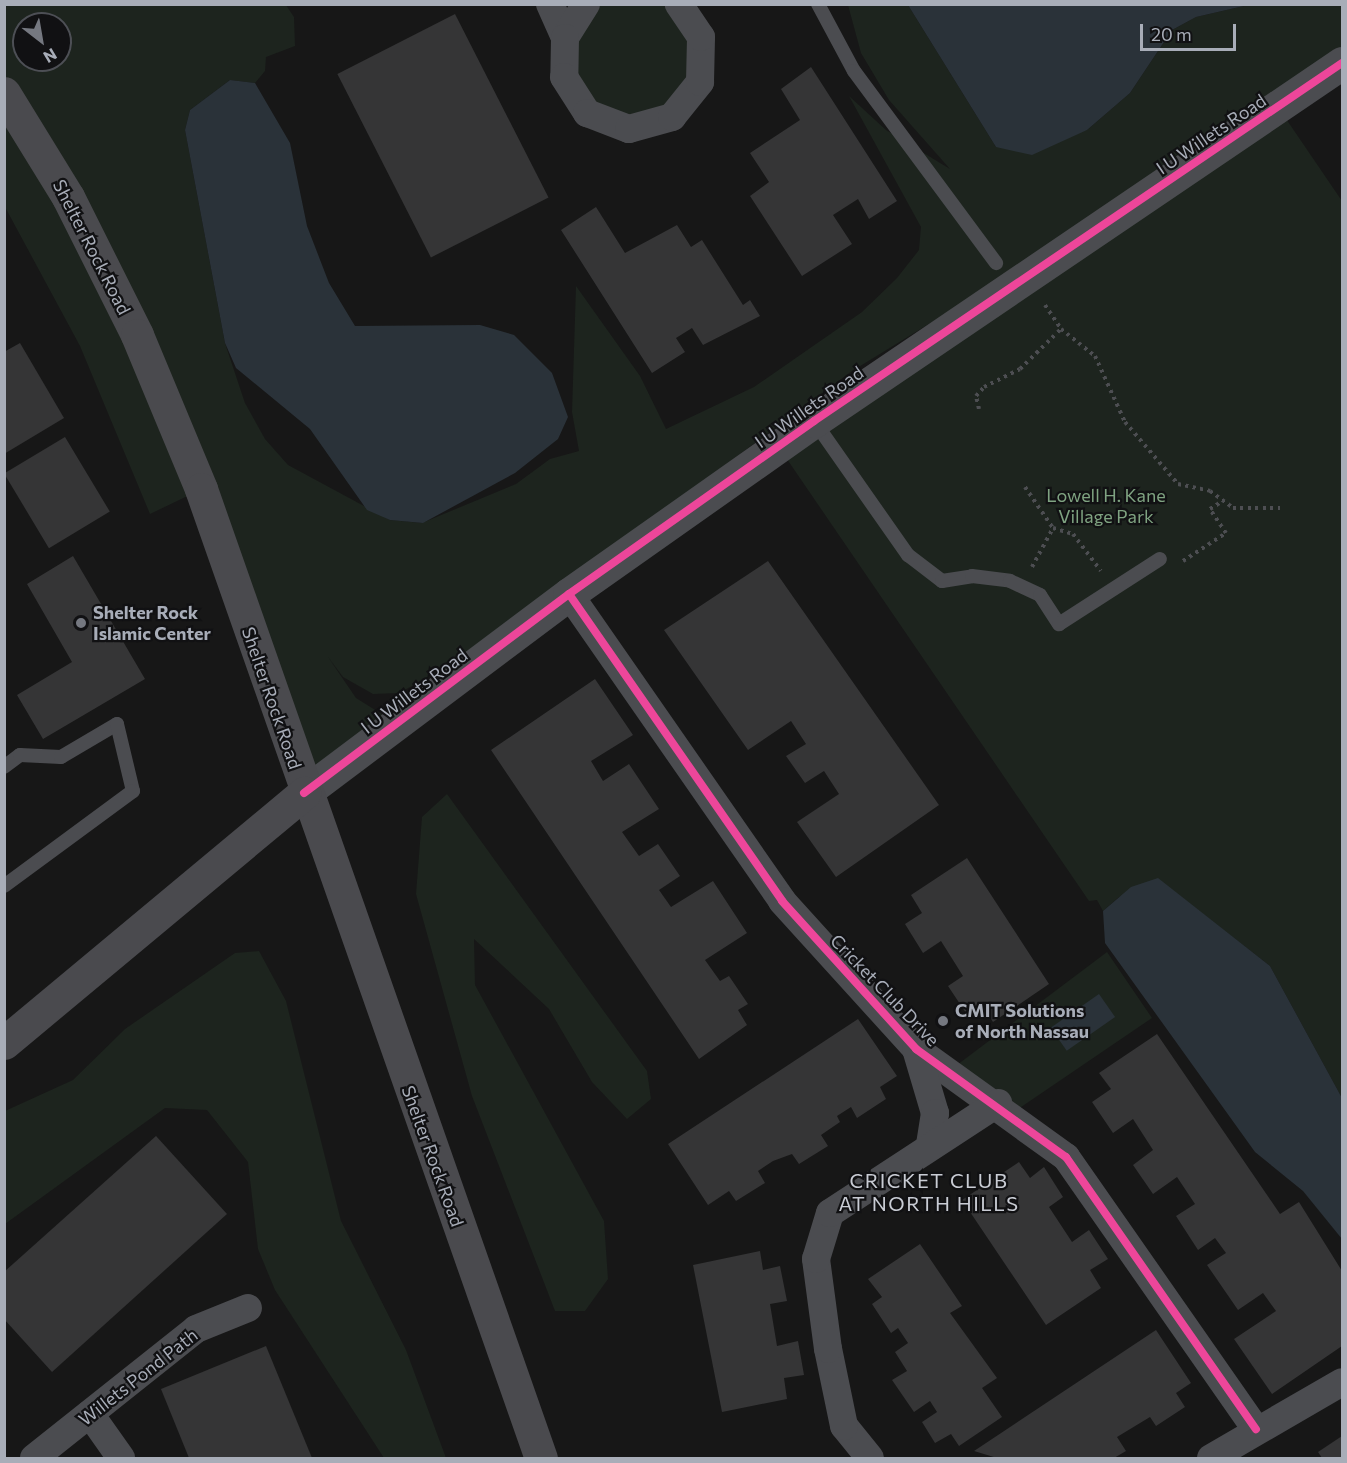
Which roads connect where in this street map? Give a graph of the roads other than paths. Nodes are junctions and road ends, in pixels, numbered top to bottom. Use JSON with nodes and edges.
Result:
{"nodes":[{"id":1,"x":550,"y":4,"type":"edge"},
{"id":2,"x":586,"y":4,"type":"edge"},
{"id":3,"x":679,"y":4,"type":"edge"},
{"id":4,"x":818,"y":4,"type":"edge"},
{"id":5,"x":565,"y":38,"type":"junction"},
{"id":6,"x":1342,"y":63,"type":"edge"},
{"id":7,"x":4,"y":93,"type":"edge"},
{"id":8,"x":996,"y":263,"type":"dead end"},
{"id":9,"x":814,"y":421,"type":"junction"},
{"id":10,"x":1160,"y":559,"type":"road end"},
{"id":11,"x":569,"y":594,"type":"junction"},
{"id":12,"x":4,"y":766,"type":"edge"},
{"id":13,"x":304,"y":793,"type":"junction"},
{"id":14,"x":4,"y":886,"type":"edge"},
{"id":15,"x":4,"y":1043,"type":"edge"},
{"id":16,"x":916,"y":1049,"type":"junction"},
{"id":17,"x":998,"y":1103,"type":"junction"},
{"id":18,"x":930,"y":1145,"type":"junction"},
{"id":19,"x":248,"y":1308,"type":"dead end"},
{"id":20,"x":1342,"y":1382,"type":"edge"},
{"id":21,"x":90,"y":1414,"type":"junction"},
{"id":22,"x":1256,"y":1429,"type":"junction"},
{"id":23,"x":34,"y":1458,"type":"edge"},
{"id":24,"x":121,"y":1458,"type":"edge"},
{"id":25,"x":541,"y":1458,"type":"edge"},
{"id":26,"x":870,"y":1458,"type":"edge"},
{"id":27,"x":1211,"y":1458,"type":"edge"}],
"edges":[{"from":1,"to":5,"type":"street"},
{"from":2,"to":5,"type":"street"},
{"from":3,"to":5,"type":"street"},
{"from":4,"to":8,"type":"lane"},
{"from":6,"to":9,"type":"street","name":"I U Willets Road"},
{"from":7,"to":13,"type":"main road","name":"Shelter Rock Road"},
{"from":9,"to":10,"type":"lane"},
{"from":9,"to":11,"type":"street","name":"I U Willets Road"},
{"from":11,"to":13,"type":"street","name":"I U Willets Road"},
{"from":11,"to":16,"type":"street","name":"Cricket Club Drive"},
{"from":12,"to":14,"type":"lane"},
{"from":13,"to":15,"type":"main road","name":"I U Willets Road"},
{"from":13,"to":25,"type":"main road","name":"Shelter Rock Road"},
{"from":16,"to":17,"type":"street","name":"Cricket Club Drive"},
{"from":16,"to":18,"type":"street","name":"Cricket Club Drive"},
{"from":17,"to":18,"type":"street"},
{"from":17,"to":22,"type":"street","name":"Cricket Club Drive"},
{"from":18,"to":26,"type":"street"},
{"from":19,"to":21,"type":"street","name":"Willets Pond Path"},
{"from":20,"to":22,"type":"street"},
{"from":21,"to":23,"type":"street","name":"Willets Pond Path"},
{"from":21,"to":24,"type":"street"},
{"from":22,"to":27,"type":"street"}]}
